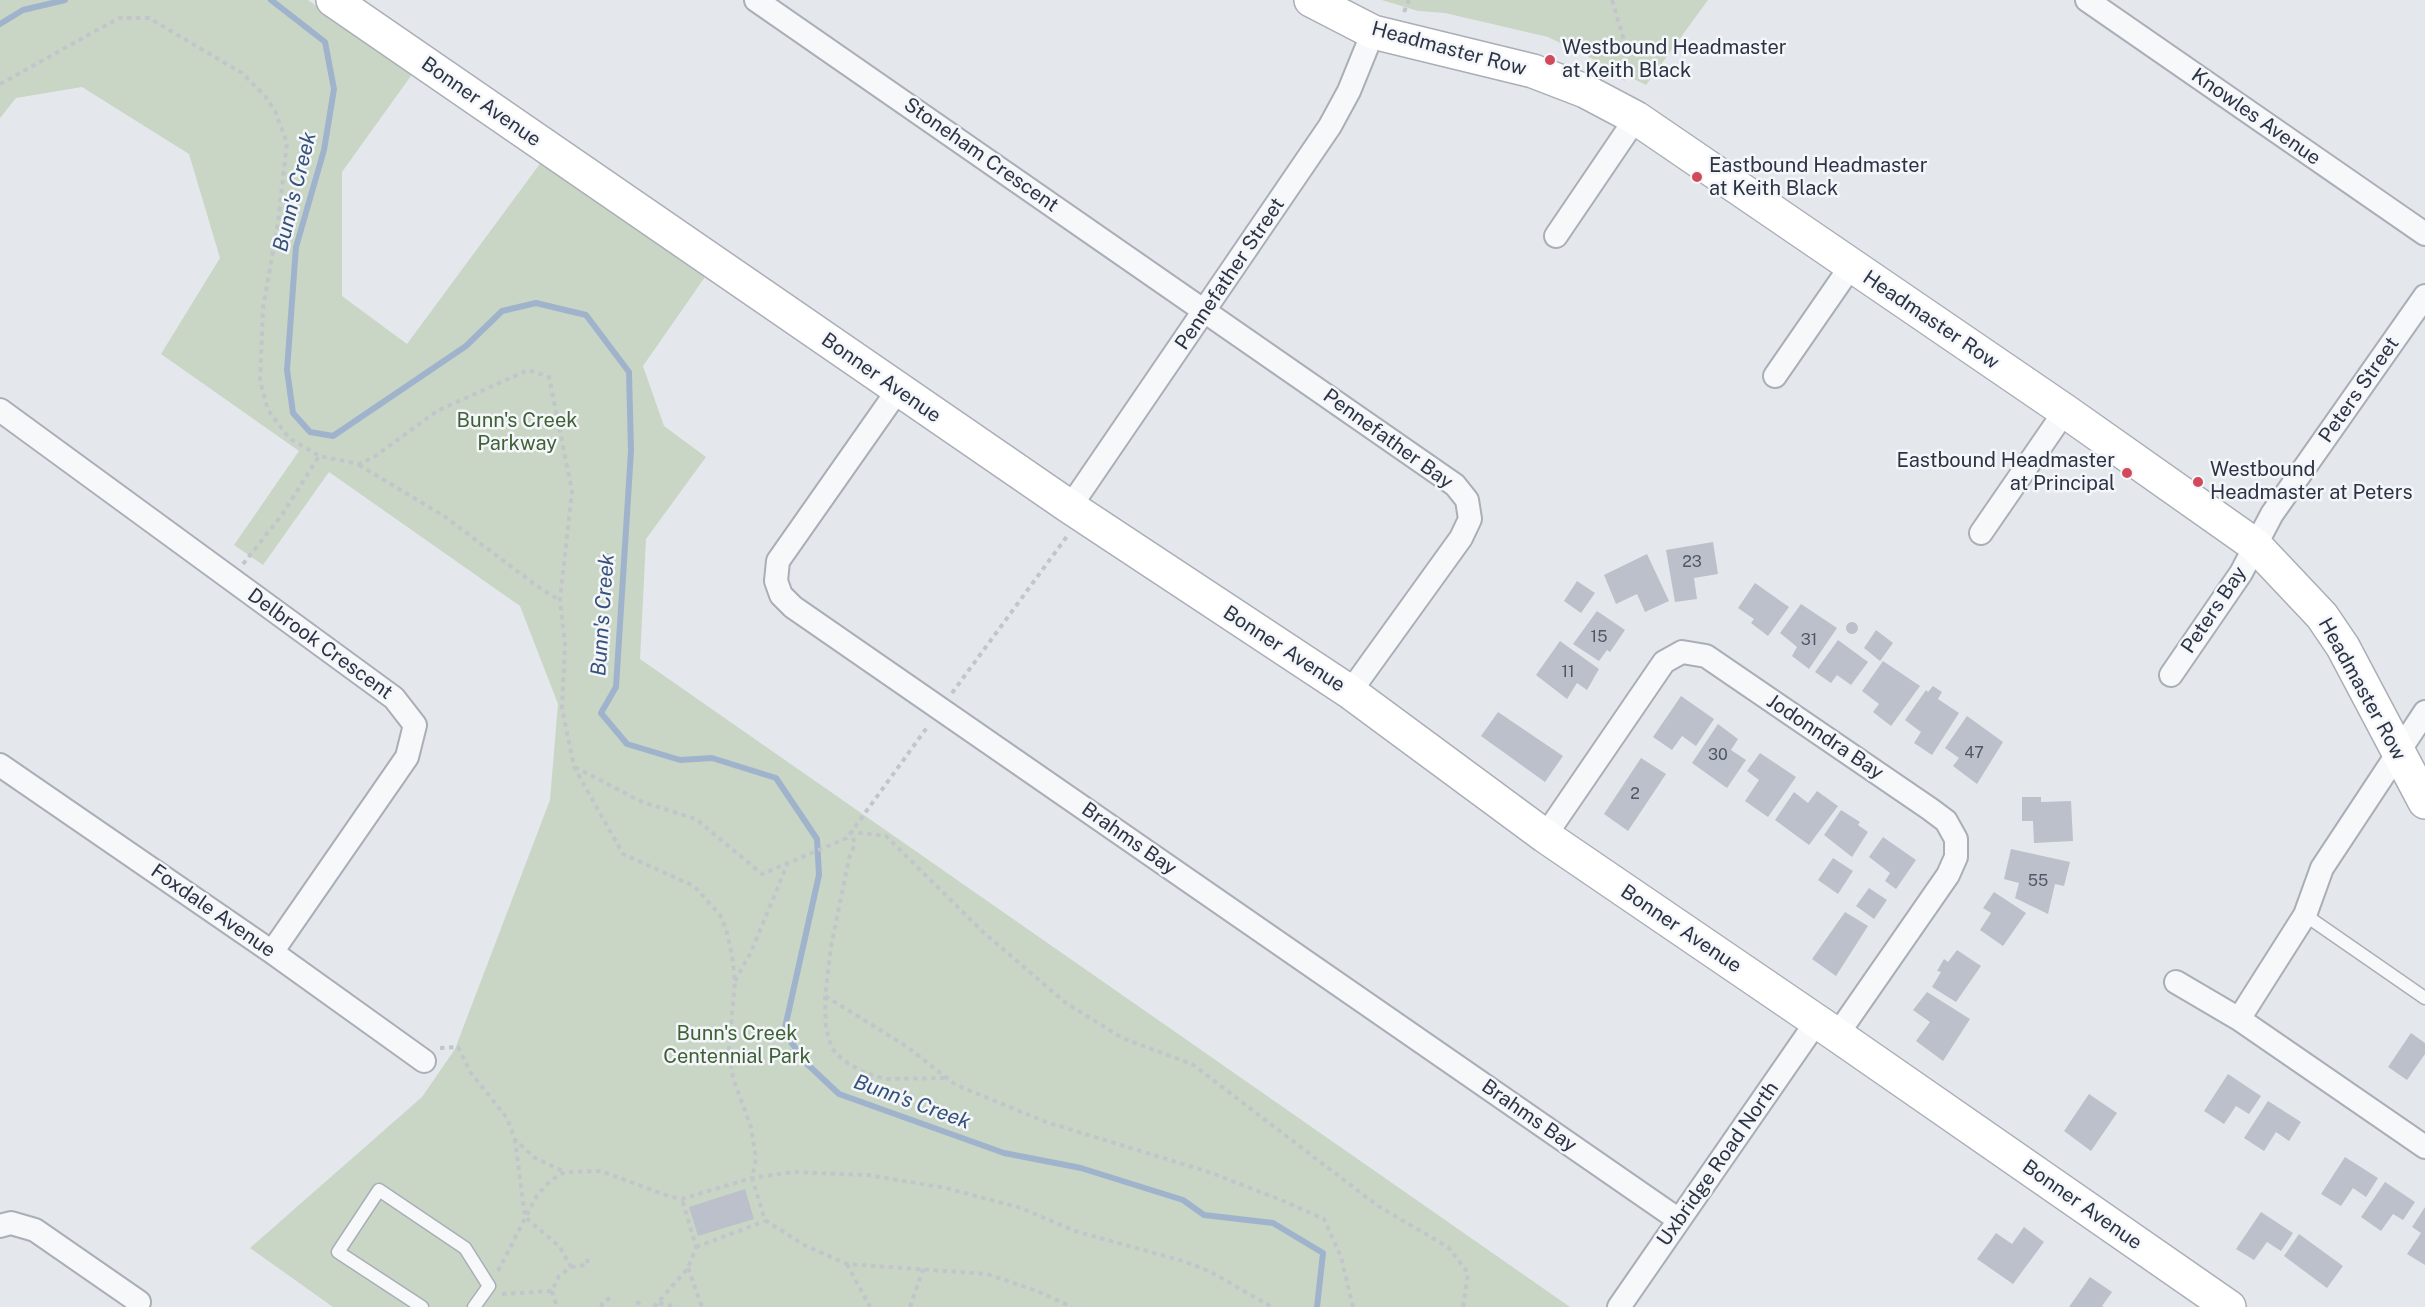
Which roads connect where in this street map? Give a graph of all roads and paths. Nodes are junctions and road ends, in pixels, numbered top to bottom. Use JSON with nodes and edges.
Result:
{"nodes":[{"id":1,"x":333,"y":0,"type":"edge"},
{"id":2,"x":756,"y":0,"type":"edge"},
{"id":3,"x":1311,"y":0,"type":"edge"},
{"id":4,"x":1612,"y":0,"type":"edge"},
{"id":5,"x":2087,"y":0,"type":"edge"},
{"id":6,"x":1407,"y":2,"type":"edge"},
{"id":7,"x":1404,"y":12,"type":"dead end"},
{"id":8,"x":1373,"y":32,"type":"junction"},
{"id":9,"x":1623,"y":80,"type":"dead end"},
{"id":10,"x":0,"y":84,"type":"edge"},
{"id":11,"x":1636,"y":118,"type":"junction"},
{"id":12,"x":2425,"y":234,"type":"edge"},
{"id":13,"x":1556,"y":236,"type":"dead end"},
{"id":14,"x":1851,"y":266,"type":"junction"},
{"id":15,"x":2425,"y":296,"type":"edge"},
{"id":16,"x":1206,"y":310,"type":"junction"},
{"id":17,"x":1776,"y":376,"type":"dead end"},
{"id":18,"x":898,"y":390,"type":"junction"},
{"id":19,"x":0,"y":410,"type":"edge"},
{"id":20,"x":2066,"y":411,"type":"junction"},
{"id":21,"x":319,"y":456,"type":"junction"},
{"id":22,"x":359,"y":464,"type":"junction"},
{"id":23,"x":1076,"y":512,"type":"junction"},
{"id":24,"x":1981,"y":533,"type":"dead end"},
{"id":25,"x":2255,"y":545,"type":"junction"},
{"id":26,"x":231,"y":579,"type":"junction"},
{"id":27,"x":560,"y":600,"type":"junction"},
{"id":28,"x":2171,"y":675,"type":"dead end"},
{"id":29,"x":1350,"y":692,"type":"junction"},
{"id":30,"x":940,"y":709,"type":"junction"},
{"id":31,"x":2425,"y":712,"type":"edge"},
{"id":32,"x":2398,"y":753,"type":"junction"},
{"id":33,"x":0,"y":765,"type":"edge"},
{"id":34,"x":574,"y":767,"type":"junction"},
{"id":35,"x":2425,"y":802,"type":"edge"},
{"id":36,"x":851,"y":832,"type":"junction"},
{"id":37,"x":1545,"y":836,"type":"junction"},
{"id":38,"x":787,"y":864,"type":"junction"},
{"id":39,"x":2305,"y":915,"type":"junction"},
{"id":40,"x":272,"y":952,"type":"junction"},
{"id":41,"x":735,"y":981,"type":"junction"},
{"id":42,"x":2176,"y":982,"type":"dead end"},
{"id":43,"x":825,"y":996,"type":"junction"},
{"id":44,"x":2425,"y":998,"type":"edge"},
{"id":45,"x":2239,"y":1019,"type":"junction"},
{"id":46,"x":1827,"y":1028,"type":"junction"},
{"id":47,"x":415,"y":1055,"type":"joint"},
{"id":48,"x":948,"y":1078,"type":"junction"},
{"id":49,"x":515,"y":1140,"type":"junction"},
{"id":50,"x":2425,"y":1147,"type":"edge"},
{"id":51,"x":565,"y":1172,"type":"junction"},
{"id":52,"x":752,"y":1178,"type":"junction"},
{"id":53,"x":682,"y":1199,"type":"junction"},
{"id":54,"x":525,"y":1217,"type":"junction"},
{"id":55,"x":1679,"y":1220,"type":"junction"},
{"id":56,"x":765,"y":1221,"type":"junction"},
{"id":57,"x":0,"y":1226,"type":"edge"},
{"id":58,"x":696,"y":1247,"type":"junction"},
{"id":59,"x":588,"y":1256,"type":"dead end"},
{"id":60,"x":847,"y":1264,"type":"junction"},
{"id":61,"x":572,"y":1267,"type":"junction"},
{"id":62,"x":688,"y":1269,"type":"junction"},
{"id":63,"x":923,"y":1269,"type":"junction"},
{"id":64,"x":489,"y":1286,"type":"junction"},
{"id":65,"x":552,"y":1291,"type":"junction"},
{"id":66,"x":612,"y":1297,"type":"dead end"},
{"id":67,"x":637,"y":1301,"type":"dead end"},
{"id":68,"x":139,"y":1302,"type":"dead end"},
{"id":69,"x":659,"y":1303,"type":"junction"},
{"id":70,"x":422,"y":1307,"type":"edge"},
{"id":71,"x":474,"y":1307,"type":"edge"},
{"id":72,"x":557,"y":1307,"type":"edge"},
{"id":73,"x":601,"y":1307,"type":"edge"},
{"id":74,"x":641,"y":1307,"type":"edge"},
{"id":75,"x":654,"y":1307,"type":"edge"},
{"id":76,"x":677,"y":1307,"type":"edge"},
{"id":77,"x":702,"y":1307,"type":"edge"},
{"id":78,"x":870,"y":1307,"type":"edge"},
{"id":79,"x":910,"y":1307,"type":"edge"},
{"id":80,"x":1072,"y":1307,"type":"edge"},
{"id":81,"x":1272,"y":1307,"type":"edge"},
{"id":82,"x":1353,"y":1307,"type":"edge"},
{"id":83,"x":1463,"y":1307,"type":"edge"},
{"id":84,"x":1619,"y":1307,"type":"edge"},
{"id":85,"x":2229,"y":1307,"type":"edge"}],
"edges":[{"from":1,"to":18,"type":"street","name":"Bonner Avenue"},
{"from":2,"to":16,"type":"street","name":"Stoneham Crescent"},
{"from":3,"to":8,"type":"street","name":"Headmaster Row"},
{"from":4,"to":9,"type":"path"},
{"from":5,"to":12,"type":"street","name":"Knowles Avenue"},
{"from":6,"to":7,"type":"path"},
{"from":8,"to":11,"type":"street","name":"Headmaster Row"},
{"from":8,"to":16,"type":"street","name":"Pennefather Street"},
{"from":10,"to":21,"type":"path"},
{"from":11,"to":13,"type":"street"},
{"from":11,"to":14,"type":"street","name":"Headmaster Row"},
{"from":14,"to":17,"type":"street"},
{"from":14,"to":20,"type":"street","name":"Headmaster Row"},
{"from":15,"to":25,"type":"street","name":"Peters Street"},
{"from":16,"to":23,"type":"street","name":"Pennefather Street"},
{"from":16,"to":29,"type":"street","name":"Pennefather Bay"},
{"from":18,"to":23,"type":"street","name":"Bonner Avenue"},
{"from":18,"to":30,"type":"street","name":"Brahms Bay"},
{"from":19,"to":26,"type":"street","name":"Delbrook Crescent"},
{"from":20,"to":24,"type":"street"},
{"from":20,"to":25,"type":"street","name":"Headmaster Row"},
{"from":21,"to":22,"type":"path"},
{"from":21,"to":26,"type":"path"},
{"from":22,"to":27,"type":"path"},
{"from":22,"to":27,"type":"path"},
{"from":23,"to":29,"type":"street","name":"Bonner Avenue"},
{"from":23,"to":30,"type":"path"},
{"from":25,"to":28,"type":"street","name":"Peters Bay"},
{"from":25,"to":32,"type":"street","name":"Headmaster Row"},
{"from":26,"to":40,"type":"street","name":"Delbrook Crescent"},
{"from":27,"to":34,"type":"path"},
{"from":29,"to":37,"type":"street","name":"Bonner Avenue"},
{"from":30,"to":36,"type":"path"},
{"from":30,"to":55,"type":"street","name":"Brahms Bay"},
{"from":31,"to":32,"type":"street"},
{"from":32,"to":35,"type":"street","name":"Headmaster Row"},
{"from":32,"to":39,"type":"street"},
{"from":33,"to":40,"type":"street","name":"Foxdale Avenue"},
{"from":34,"to":38,"type":"path"},
{"from":34,"to":41,"type":"path"},
{"from":36,"to":38,"type":"path"},
{"from":36,"to":43,"type":"path"},
{"from":36,"to":83,"type":"path"},
{"from":37,"to":46,"type":"street","name":"Bonner Avenue"},
{"from":37,"to":46,"type":"street","name":"Jodonndra Bay"},
{"from":38,"to":41,"type":"path"},
{"from":39,"to":44,"type":"lane"},
{"from":39,"to":45,"type":"street"},
{"from":40,"to":47,"type":"street","name":"Foxdale Avenue"},
{"from":41,"to":52,"type":"path"},
{"from":42,"to":45,"type":"street"},
{"from":43,"to":48,"type":"path"},
{"from":43,"to":48,"type":"path"},
{"from":45,"to":50,"type":"street"},
{"from":46,"to":55,"type":"street","name":"Uxbridge Road North"},
{"from":46,"to":85,"type":"street","name":"Bonner Avenue"},
{"from":47,"to":49,"type":"path"},
{"from":48,"to":82,"type":"path"},
{"from":49,"to":51,"type":"path"},
{"from":49,"to":54,"type":"path"},
{"from":51,"to":53,"type":"path"},
{"from":51,"to":54,"type":"path"},
{"from":52,"to":53,"type":"path"},
{"from":52,"to":56,"type":"path"},
{"from":52,"to":81,"type":"path"},
{"from":53,"to":58,"type":"path"},
{"from":54,"to":61,"type":"path"},
{"from":54,"to":64,"type":"path"},
{"from":55,"to":84,"type":"street","name":"Uxbridge Road North"},
{"from":56,"to":58,"type":"path"},
{"from":56,"to":60,"type":"path"},
{"from":57,"to":68,"type":"street"},
{"from":58,"to":62,"type":"path"},
{"from":59,"to":61,"type":"path"},
{"from":60,"to":63,"type":"path"},
{"from":60,"to":78,"type":"path"},
{"from":61,"to":65,"type":"path"},
{"from":62,"to":69,"type":"path"},
{"from":62,"to":77,"type":"path"},
{"from":63,"to":79,"type":"path"},
{"from":63,"to":80,"type":"path"},
{"from":64,"to":65,"type":"path"},
{"from":64,"to":70,"type":"lane"},
{"from":64,"to":71,"type":"lane"},
{"from":65,"to":72,"type":"path"},
{"from":66,"to":73,"type":"path"},
{"from":67,"to":74,"type":"path"},
{"from":69,"to":75,"type":"path"},
{"from":69,"to":76,"type":"path"}]}
